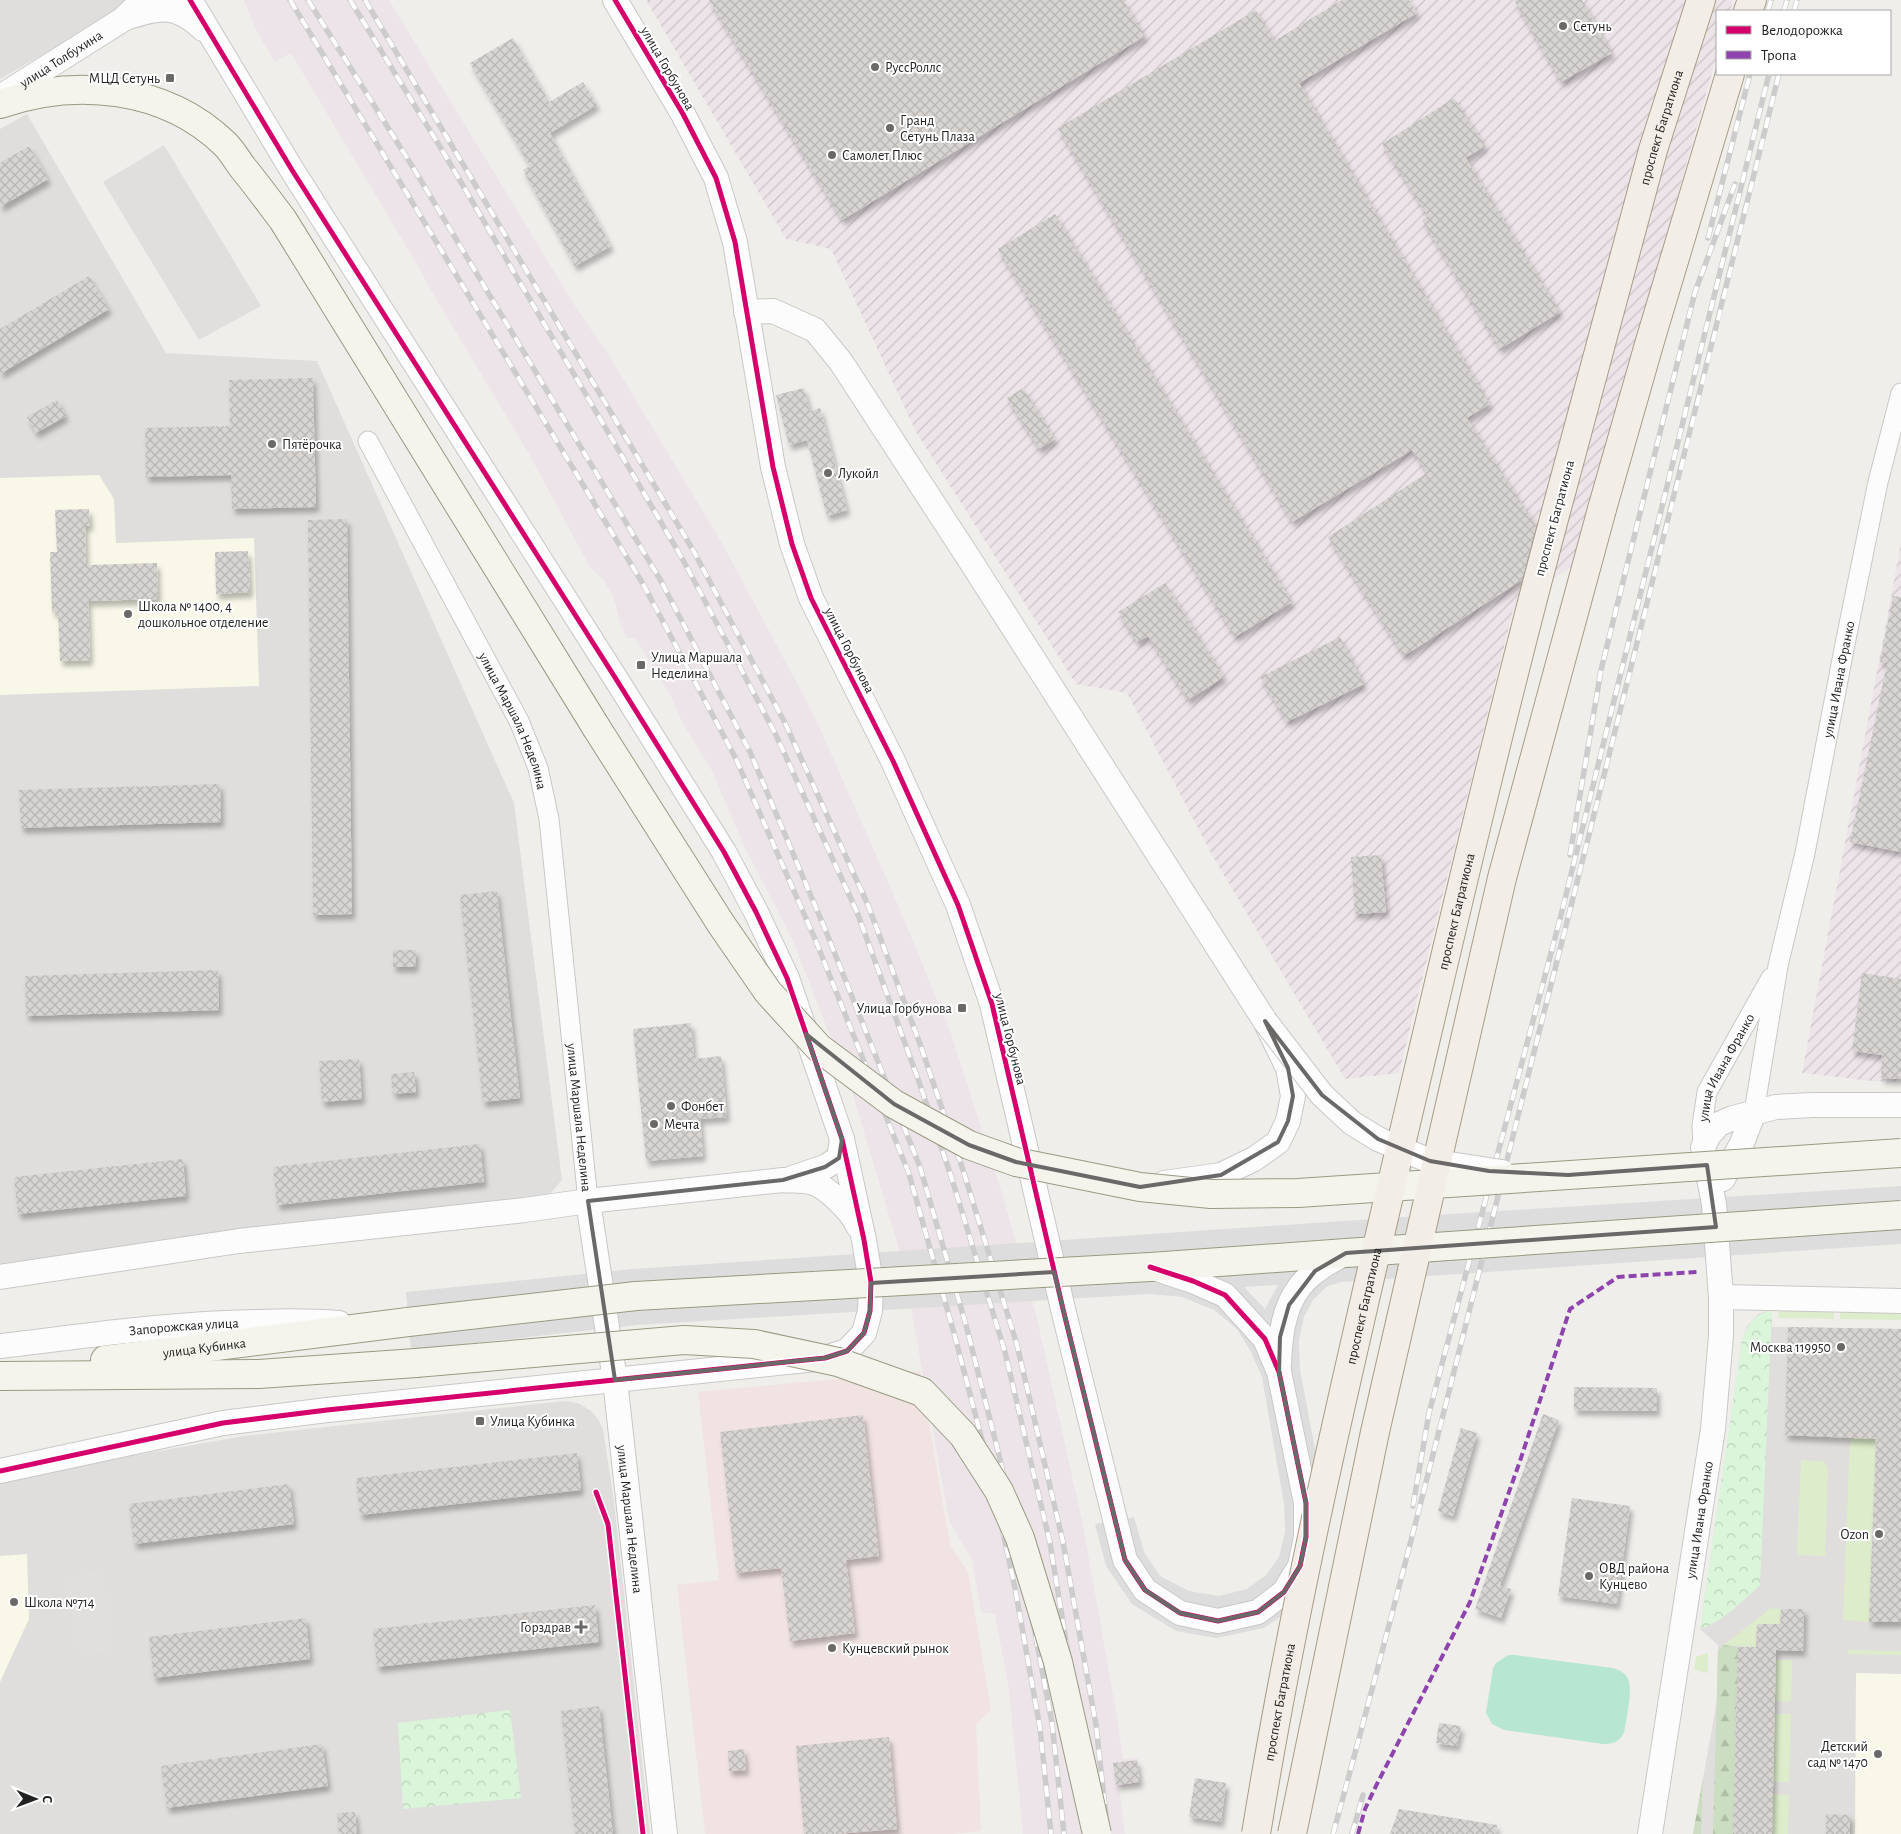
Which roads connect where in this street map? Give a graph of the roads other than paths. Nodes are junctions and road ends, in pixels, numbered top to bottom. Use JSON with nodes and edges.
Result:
{"nodes":[{"id":1,"x":143,"y":0,"type":"edge"},
{"id":2,"x":190,"y":0,"type":"edge"},
{"id":3,"x":615,"y":0,"type":"edge"},
{"id":4,"x":1701,"y":0,"type":"edge"},
{"id":5,"x":122,"y":20,"type":"junction"},
{"id":6,"x":212,"y":38,"type":"junction"},
{"id":7,"x":1730,"y":75,"type":"edge"},
{"id":8,"x":0,"y":97,"type":"edge"},
{"id":9,"x":0,"y":104,"type":"edge"},
{"id":10,"x":746,"y":312,"type":"junction"},
{"id":11,"x":1901,"y":393,"type":"edge"},
{"id":12,"x":368,"y":441,"type":"dead end"},
{"id":13,"x":1778,"y":966,"type":"junction"},
{"id":14,"x":1265,"y":1021,"type":"junction"},
{"id":15,"x":1901,"y":1106,"type":"edge"},
{"id":16,"x":1754,"y":1112,"type":"junction"},
{"id":17,"x":842,"y":1139,"type":"junction"},
{"id":18,"x":1703,"y":1147,"type":"junction"},
{"id":19,"x":1901,"y":1153,"type":"edge"},
{"id":20,"x":1568,"y":1175,"type":"junction"},
{"id":21,"x":783,"y":1180,"type":"junction"},
{"id":22,"x":1140,"y":1187,"type":"junction"},
{"id":23,"x":588,"y":1201,"type":"junction"},
{"id":24,"x":1714,"y":1204,"type":"junction"},
{"id":25,"x":1901,"y":1215,"type":"edge"},
{"id":26,"x":864,"y":1240,"type":"junction"},
{"id":27,"x":1346,"y":1253,"type":"junction"},
{"id":28,"x":1150,"y":1267,"type":"junction"},
{"id":29,"x":0,"y":1277,"type":"edge"},
{"id":30,"x":1721,"y":1297,"type":"junction"},
{"id":31,"x":1901,"y":1301,"type":"edge"},
{"id":32,"x":368,"y":1326,"type":"junction"},
{"id":33,"x":0,"y":1346,"type":"edge"},
{"id":34,"x":1279,"y":1372,"type":"junction"},
{"id":35,"x":0,"y":1374,"type":"edge"},
{"id":36,"x":614,"y":1380,"type":"junction"},
{"id":37,"x":0,"y":1471,"type":"edge"},
{"id":38,"x":665,"y":1834,"type":"edge"},
{"id":39,"x":1097,"y":1834,"type":"edge"},
{"id":40,"x":1256,"y":1834,"type":"edge"},
{"id":41,"x":1292,"y":1834,"type":"edge"},
{"id":42,"x":1650,"y":1834,"type":"edge"}],
"edges":[{"from":1,"to":5,"type":"street","name":"улица Толбухина"},
{"from":2,"to":6,"type":"street"},
{"from":3,"to":10,"type":"street","name":"улица Горбунова"},
{"from":4,"to":40,"type":"main road","name":"проспект Багратиона","bridge":true},
{"from":5,"to":6,"type":"street","name":"улица Толбухина"},
{"from":5,"to":8,"type":"street","name":"улица Толбухина"},
{"from":6,"to":17,"type":"street"},
{"from":7,"to":41,"type":"main road","bridge":true},
{"from":9,"to":22,"type":"main road","bridge":true},
{"from":10,"to":14,"type":"street"},
{"from":10,"to":34,"type":"street","name":"улица Горбунова"},
{"from":11,"to":13,"type":"street","name":"улица Ивана Франко"},
{"from":12,"to":23,"type":"street","name":"улица Маршала Неделина"},
{"from":13,"to":16,"type":"street","name":"улица Ивана Франко"},
{"from":13,"to":18,"type":"street","name":"улица Ивана Франко"},
{"from":14,"to":20,"type":"street","bridge":true},
{"from":14,"to":22,"type":"street","bridge":true},
{"from":15,"to":16,"type":"street"},
{"from":16,"to":18,"type":"street","name":"улица Ивана Франко"},
{"from":16,"to":24,"type":"street","name":"улица Ивана Франко"},
{"from":17,"to":21,"type":"street"},
{"from":17,"to":26,"type":"street"},
{"from":18,"to":24,"type":"street","name":"улица Ивана Франко"},
{"from":19,"to":20,"type":"main road","bridge":true},
{"from":20,"to":22,"type":"main road","bridge":true},
{"from":21,"to":23,"type":"street"},
{"from":21,"to":26,"type":"street"},
{"from":23,"to":29,"type":"street"},
{"from":23,"to":36,"type":"street","name":"улица Маршала Неделина"},
{"from":24,"to":30,"type":"street","name":"улица Ивана Франко"},
{"from":25,"to":27,"type":"main road","name":"улица Кубинка","bridge":true},
{"from":26,"to":36,"type":"street"},
{"from":27,"to":28,"type":"main road","name":"улица Кубинка"},
{"from":27,"to":34,"type":"street"},
{"from":28,"to":32,"type":"main road","name":"улица Кубинка","bridge":true},
{"from":28,"to":34,"type":"street"},
{"from":30,"to":31,"type":"street"},
{"from":30,"to":42,"type":"street","name":"улица Ивана Франко"},
{"from":32,"to":33,"type":"street","name":"Запорожская улица"},
{"from":32,"to":35,"type":"main road","name":"улица Кубинка"},
{"from":35,"to":39,"type":"main road","bridge":true},
{"from":36,"to":37,"type":"street"},
{"from":36,"to":38,"type":"street","name":"улица Маршала Неделина"}]}
